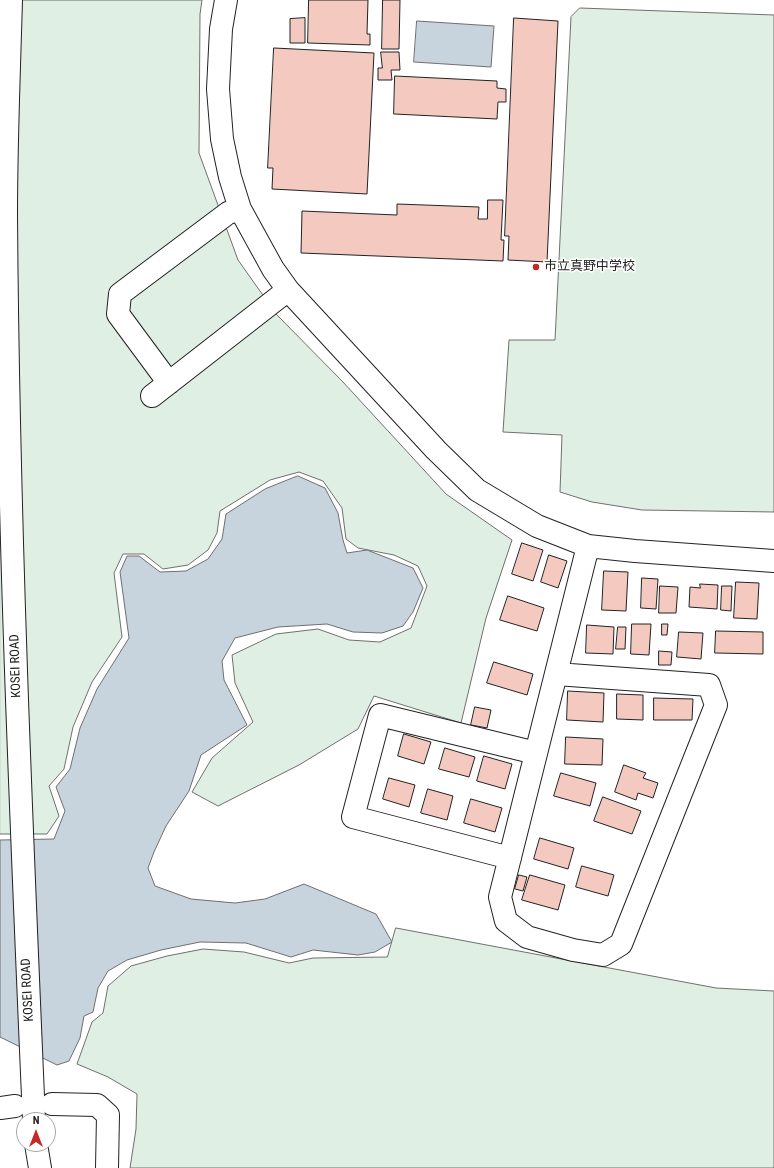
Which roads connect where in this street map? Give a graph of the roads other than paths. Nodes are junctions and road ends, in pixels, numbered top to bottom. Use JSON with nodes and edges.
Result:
{"nodes":[{"id":1,"x":11,"y":0,"type":"edge"},
{"id":2,"x":226,"y":0,"type":"edge"},
{"id":3,"x":0,"y":105,"type":"edge"},
{"id":4,"x":240,"y":208,"type":"junction"},
{"id":5,"x":6,"y":211,"type":"junction"},
{"id":6,"x":288,"y":290,"type":"junction"},
{"id":7,"x":168,"y":383,"type":"junction"},
{"id":8,"x":152,"y":396,"type":"dead end"},
{"id":9,"x":588,"y":546,"type":"junction"},
{"id":10,"x":774,"y":561,"type":"edge"},
{"id":11,"x":556,"y":674,"type":"junction"},
{"id":12,"x":536,"y":753,"type":"junction"},
{"id":13,"x":510,"y":858,"type":"junction"},
{"id":14,"x":25,"y":1104,"type":"edge"},
{"id":15,"x":36,"y":1152,"type":"edge"},
{"id":16,"x":37,"y":1152,"type":"edge"},
{"id":17,"x":36,"y":1168,"type":"edge"},
{"id":18,"x":40,"y":1168,"type":"edge"},
{"id":19,"x":107,"y":1168,"type":"edge"}],
"edges":[{"from":1,"to":5,"type":"main road","name":"KOSEI ROAD"},
{"from":2,"to":4,"type":"main road"},
{"from":3,"to":5,"type":"main road","name":"KOSEI ROAD"},
{"from":4,"to":6,"type":"main road"},
{"from":4,"to":7,"type":"main road"},
{"from":5,"to":14,"type":"main road","name":"KOSEI ROAD"},
{"from":6,"to":7,"type":"main road"},
{"from":6,"to":9,"type":"main road"},
{"from":7,"to":8,"type":"main road"},
{"from":9,"to":10,"type":"main road"},
{"from":9,"to":11,"type":"main road"},
{"from":11,"to":12,"type":"main road"},
{"from":11,"to":13,"type":"main road"},
{"from":12,"to":13,"type":"main road"},
{"from":12,"to":13,"type":"main road"},
{"from":14,"to":19,"type":"main road"},
{"from":15,"to":17,"type":"main road"},
{"from":16,"to":18,"type":"main road"}]}
